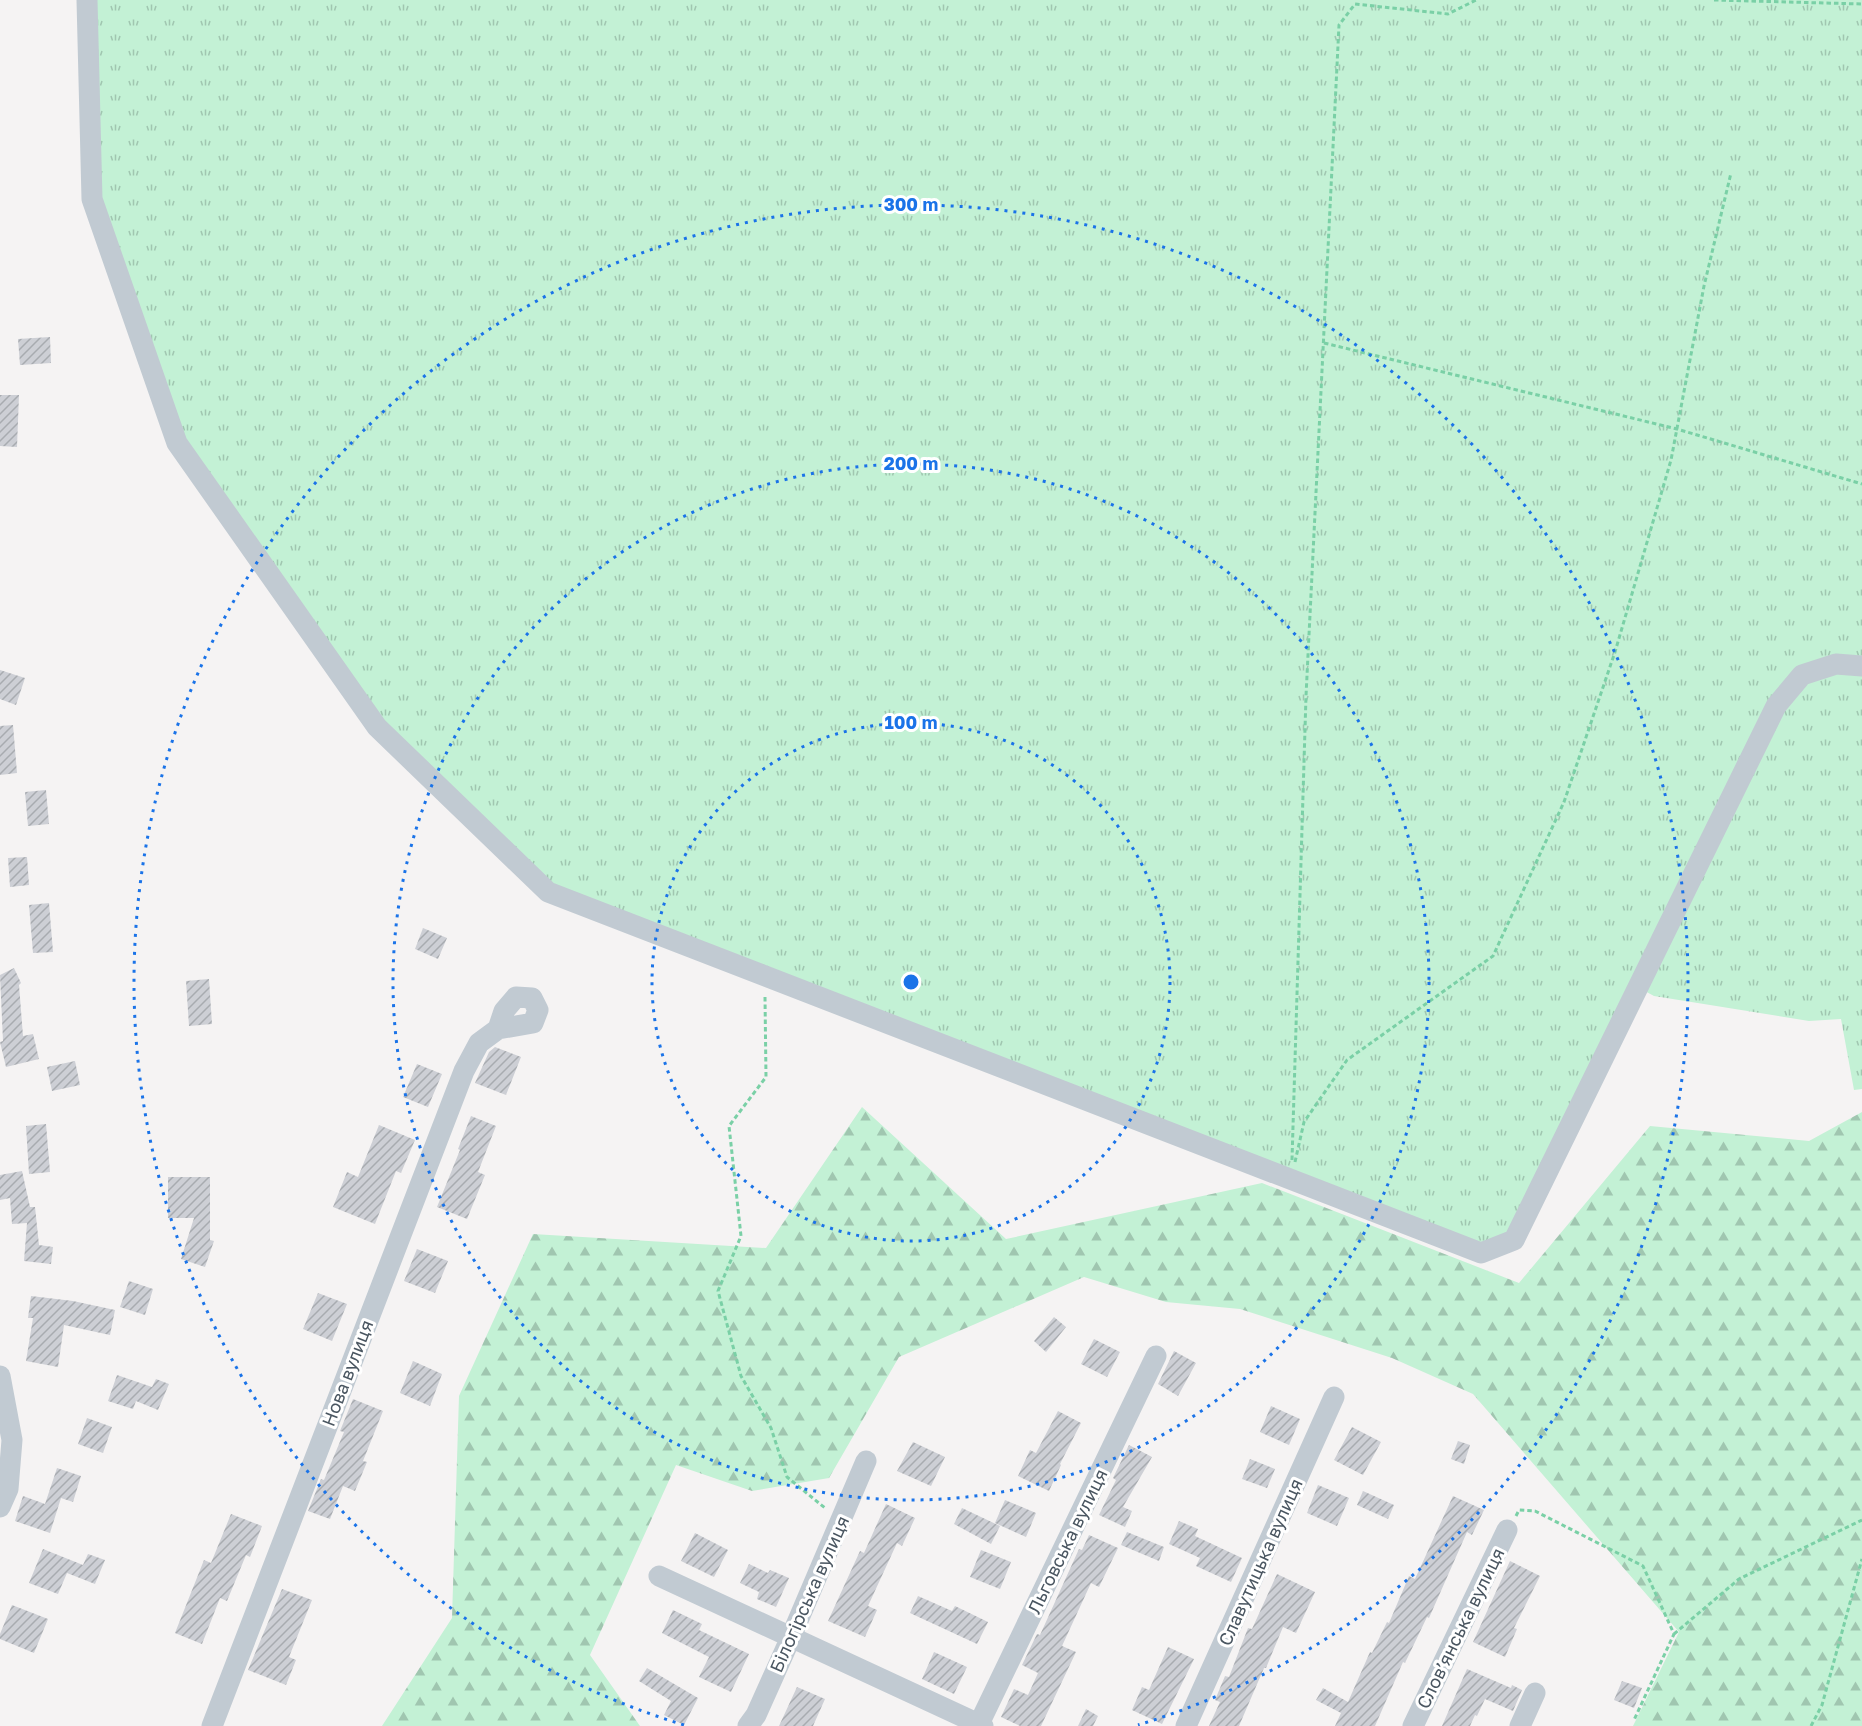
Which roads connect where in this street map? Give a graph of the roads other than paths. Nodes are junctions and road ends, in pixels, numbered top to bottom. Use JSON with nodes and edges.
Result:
{"nodes":[{"id":1,"x":87,"y":0,"type":"edge"},
{"id":2,"x":1862,"y":666,"type":"edge"},
{"id":3,"x":498,"y":1029,"type":"dead end"},
{"id":4,"x":1156,"y":1356,"type":"dead end"},
{"id":5,"x":0,"y":1376,"type":"edge"},
{"id":6,"x":1334,"y":1397,"type":"dead end"},
{"id":7,"x":866,"y":1461,"type":"dead end"},
{"id":8,"x":0,"y":1507,"type":"edge"},
{"id":9,"x":1507,"y":1530,"type":"road end"},
{"id":10,"x":659,"y":1576,"type":"dead end"},
{"id":11,"x":791,"y":1637,"type":"junction"},
{"id":12,"x":1535,"y":1693,"type":"dead end"},
{"id":13,"x":980,"y":1725,"type":"edge"},
{"id":14,"x":212,"y":1726,"type":"edge"},
{"id":15,"x":748,"y":1726,"type":"edge"},
{"id":16,"x":1186,"y":1726,"type":"edge"},
{"id":17,"x":1413,"y":1726,"type":"edge"},
{"id":18,"x":1520,"y":1726,"type":"edge"}],
"edges":[{"from":1,"to":2,"type":"street"},
{"from":3,"to":14,"type":"street","name":"Нова вулиця"},
{"from":4,"to":13,"type":"street","name":"Льговська вулиця"},
{"from":5,"to":8,"type":"street"},
{"from":6,"to":16,"type":"street","name":"Славутицька вулиця"},
{"from":7,"to":11,"type":"street","name":"Білогірська вулиця"},
{"from":9,"to":17,"type":"street","name":"Словʼянська вулиця"},
{"from":10,"to":11,"type":"street"},
{"from":11,"to":13,"type":"street"},
{"from":11,"to":15,"type":"street","name":"Білогірська вулиця"},
{"from":12,"to":18,"type":"street"}]}
